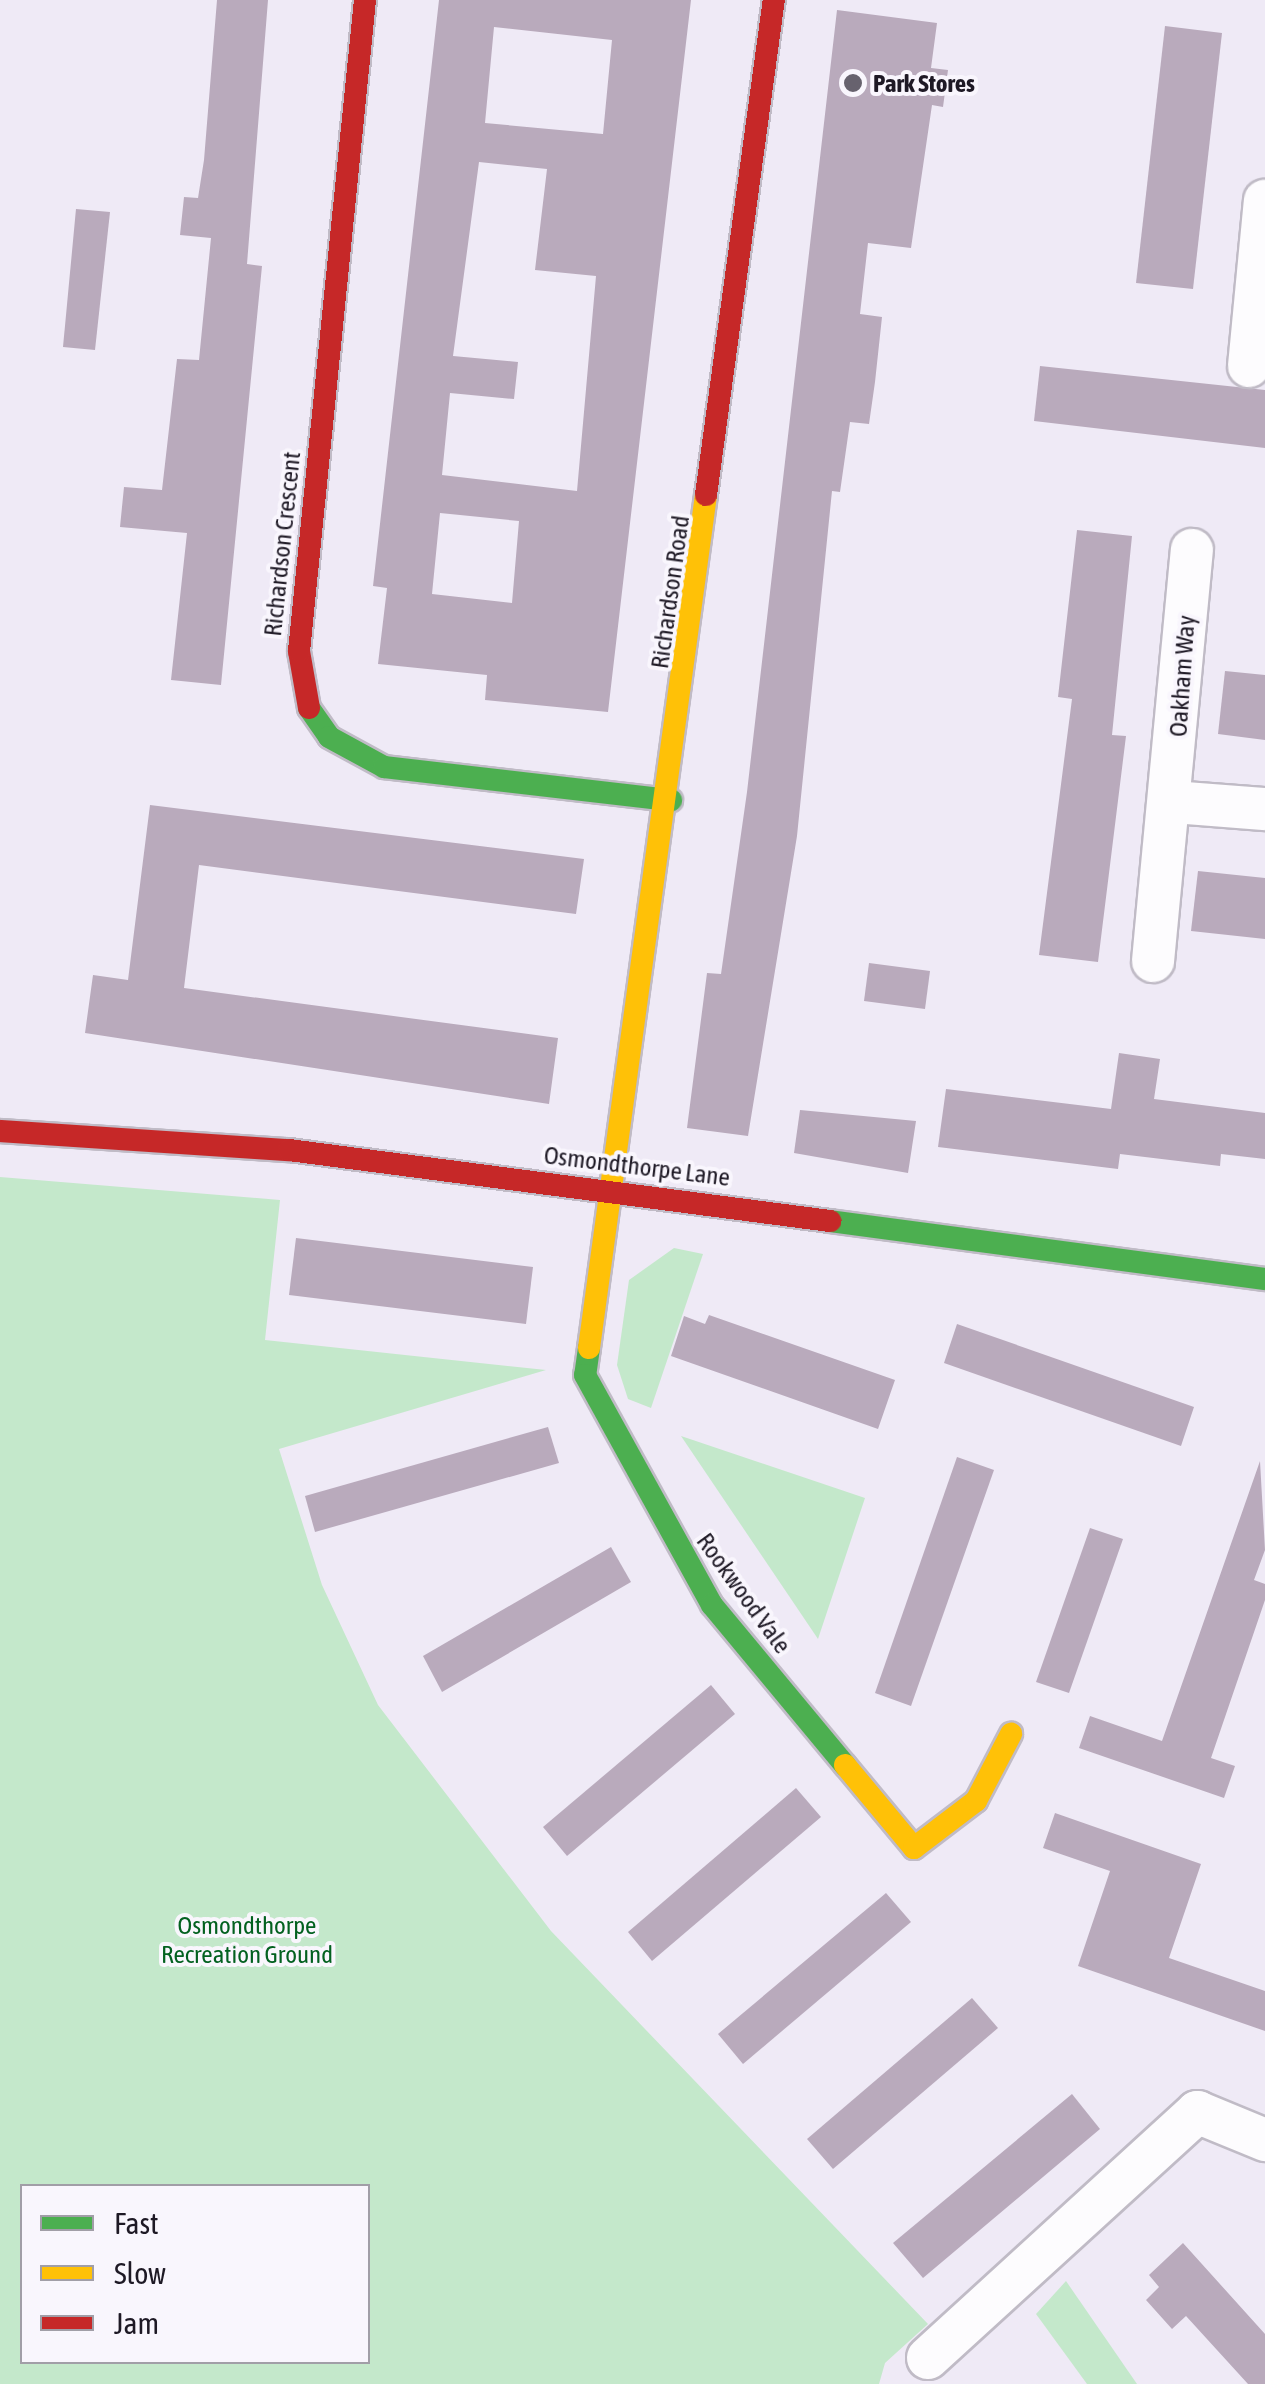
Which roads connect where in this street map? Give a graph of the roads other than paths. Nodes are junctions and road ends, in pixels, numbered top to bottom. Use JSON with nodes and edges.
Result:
{"nodes":[{"id":1,"x":365,"y":0,"type":"edge"},
{"id":2,"x":774,"y":0,"type":"edge"},
{"id":3,"x":1265,"y":201,"type":"edge"},
{"id":4,"x":1261,"y":288,"type":"edge"},
{"id":5,"x":1248,"y":366,"type":"dead end"},
{"id":6,"x":1192,"y":550,"type":"dead end"},
{"id":7,"x":670,"y":800,"type":"junction"},
{"id":8,"x":1173,"y":802,"type":"junction"},
{"id":9,"x":1265,"y":808,"type":"edge"},
{"id":10,"x":1153,"y":961,"type":"dead end"},
{"id":11,"x":0,"y":1131,"type":"edge"},
{"id":12,"x":617,"y":1190,"type":"junction"},
{"id":13,"x":1265,"y":1279,"type":"edge"},
{"id":14,"x":1011,"y":1734,"type":"dead end"},
{"id":15,"x":1265,"y":2140,"type":"edge"},
{"id":16,"x":928,"y":2358,"type":"dead end"}],
"edges":[{"from":1,"to":7,"type":"street","name":"Richardson Crescent"},
{"from":2,"to":7,"type":"street","name":"Richardson Road"},
{"from":3,"to":4,"type":"street"},
{"from":4,"to":5,"type":"street"},
{"from":6,"to":8,"type":"street","name":"Oakham Way"},
{"from":7,"to":12,"type":"street","name":"Richardson Road"},
{"from":8,"to":9,"type":"street"},
{"from":8,"to":10,"type":"street","name":"Oakham Way"},
{"from":11,"to":12,"type":"street","name":"Osmondthorpe Lane"},
{"from":12,"to":13,"type":"street","name":"Osmondthorpe Lane"},
{"from":12,"to":14,"type":"street","name":"Rookwood Vale"},
{"from":15,"to":16,"type":"street"}]}
